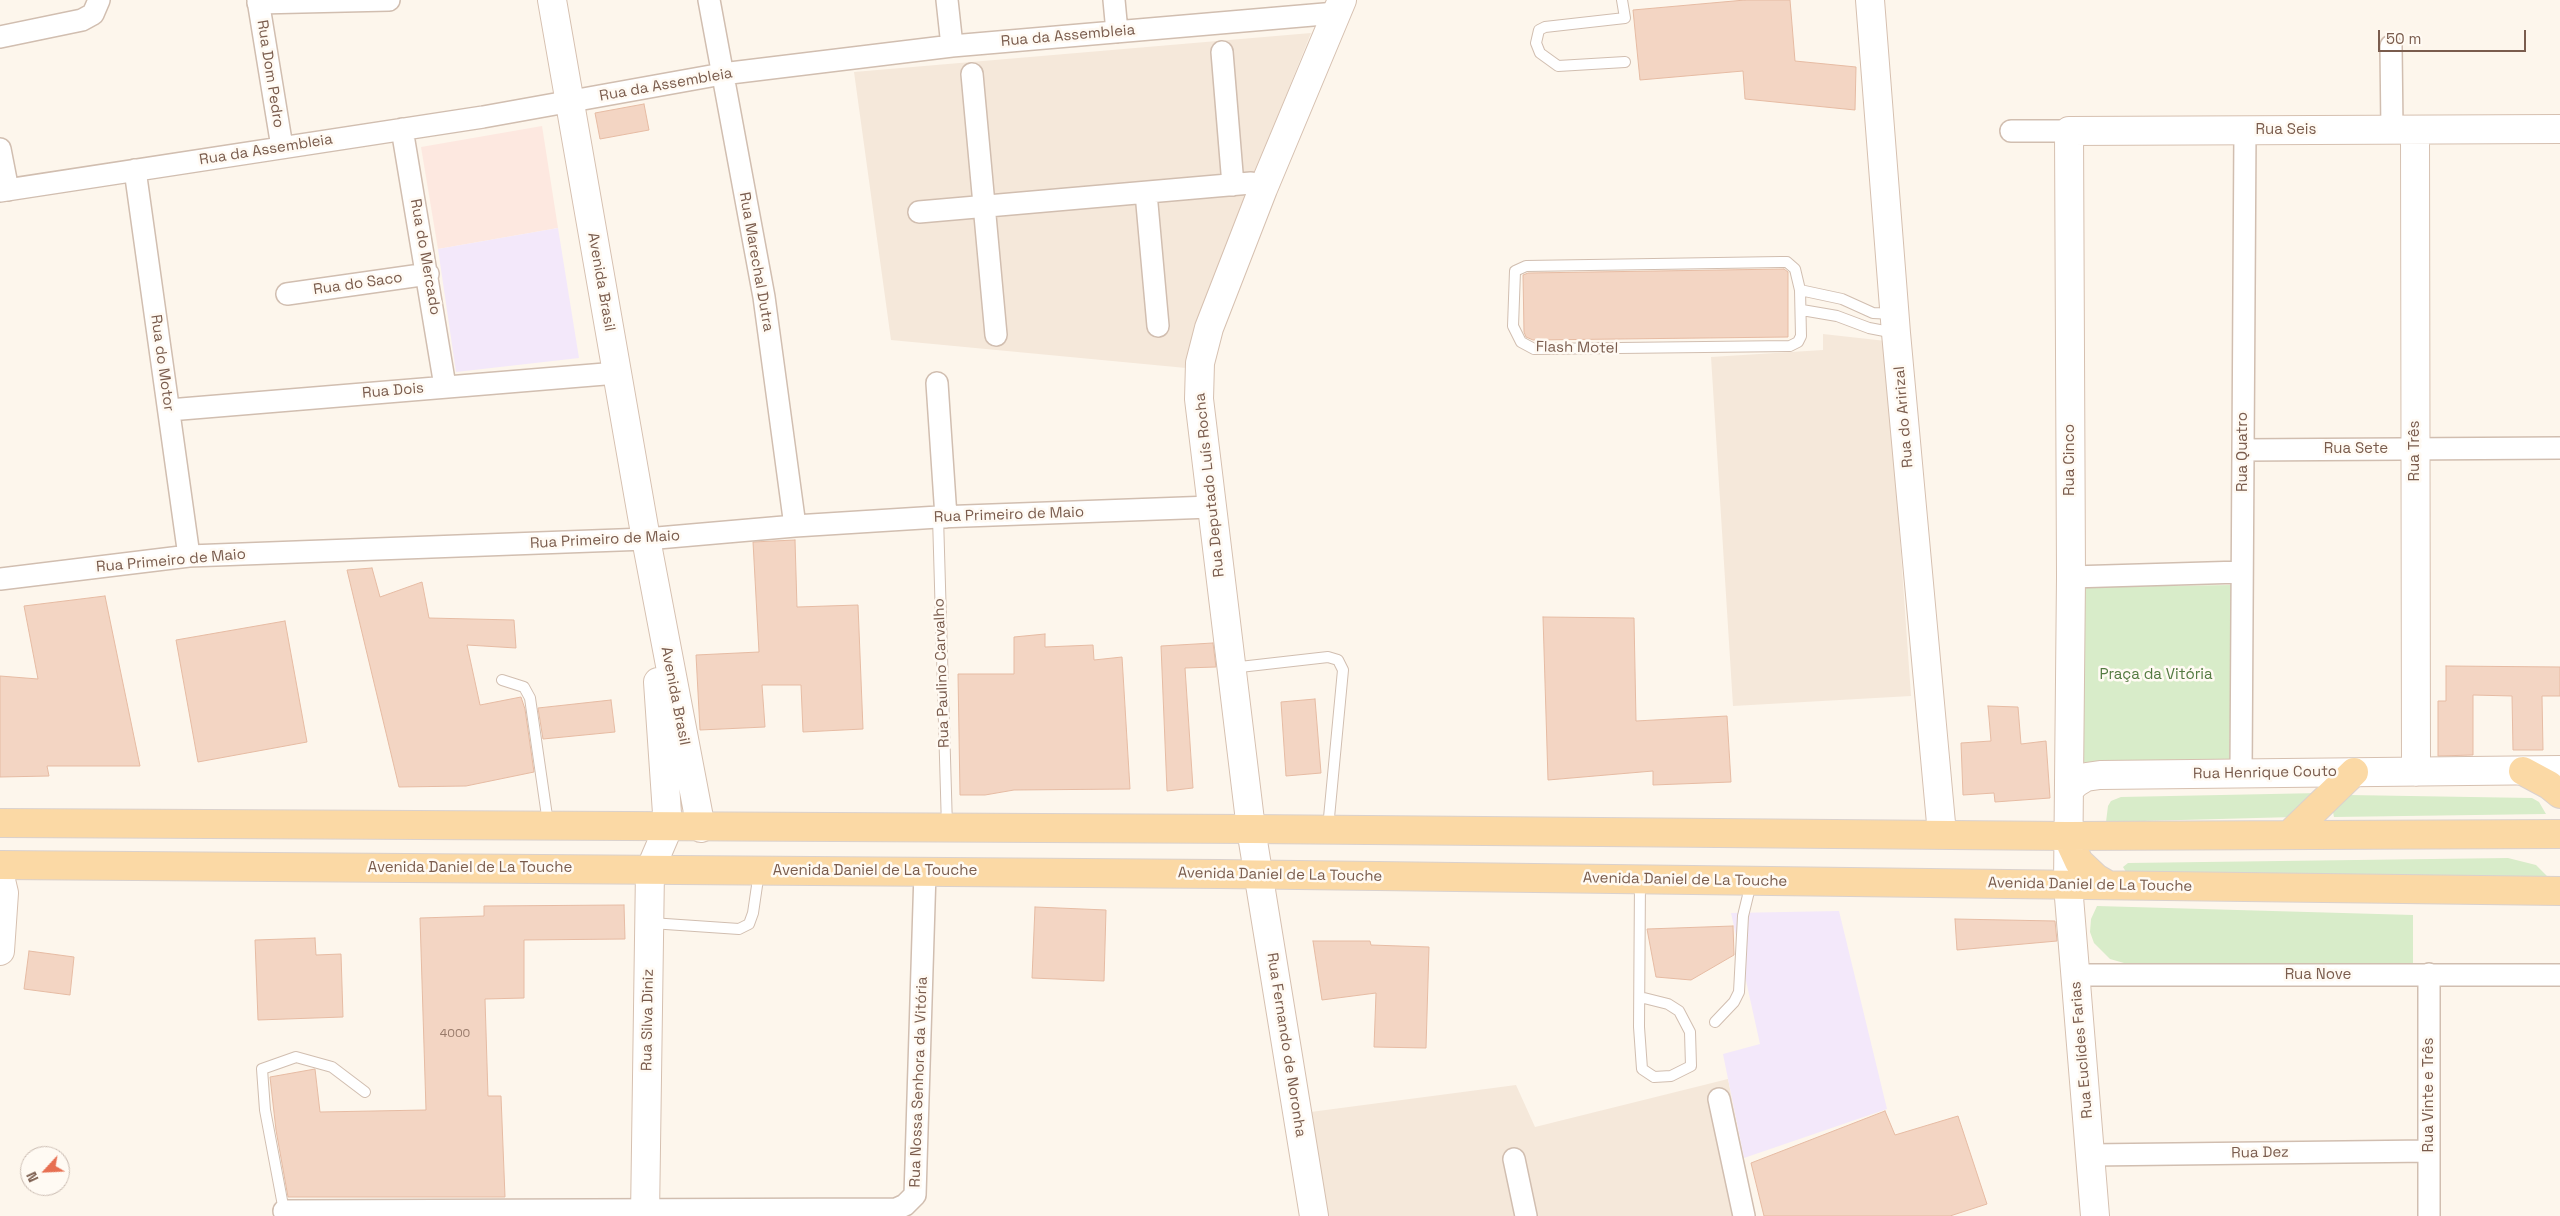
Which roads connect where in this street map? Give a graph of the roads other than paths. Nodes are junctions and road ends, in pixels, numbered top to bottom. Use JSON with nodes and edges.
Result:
{"nodes":[{"id":1,"x":99,"y":0,"type":"edge"},
{"id":2,"x":342,"y":0,"type":"edge"},
{"id":3,"x":390,"y":0,"type":"edge"},
{"id":4,"x":552,"y":0,"type":"edge"},
{"id":5,"x":709,"y":0,"type":"edge"},
{"id":6,"x":947,"y":0,"type":"edge"},
{"id":7,"x":1114,"y":0,"type":"edge"},
{"id":8,"x":1622,"y":0,"type":"edge"},
{"id":9,"x":1870,"y":0,"type":"edge"},
{"id":10,"x":258,"y":2,"type":"edge"},
{"id":11,"x":1339,"y":7,"type":"edge"},
{"id":12,"x":1117,"y":32,"type":"junction"},
{"id":13,"x":0,"y":37,"type":"edge"},
{"id":14,"x":952,"y":46,"type":"junction"},
{"id":15,"x":2391,"y":46,"type":"dead end"},
{"id":16,"x":1222,"y":52,"type":"dead end"},
{"id":17,"x":1625,"y":62,"type":"dead end"},
{"id":18,"x":722,"y":74,"type":"junction"},
{"id":19,"x":972,"y":74,"type":"dead end"},
{"id":20,"x":570,"y":102,"type":"junction"},
{"id":21,"x":402,"y":129,"type":"junction"},
{"id":22,"x":2245,"y":130,"type":"junction"},
{"id":23,"x":2403,"y":130,"type":"junction"},
{"id":24,"x":2560,"y":130,"type":"edge"},
{"id":25,"x":2012,"y":131,"type":"dead end"},
{"id":26,"x":2069,"y":131,"type":"junction"},
{"id":27,"x":282,"y":147,"type":"junction"},
{"id":28,"x":0,"y":149,"type":"edge"},
{"id":29,"x":135,"y":170,"type":"junction"},
{"id":30,"x":1234,"y":185,"type":"junction"},
{"id":31,"x":1263,"y":189,"type":"junction"},
{"id":32,"x":4,"y":190,"type":"edge"},
{"id":33,"x":1146,"y":192,"type":"junction"},
{"id":34,"x":985,"y":206,"type":"junction"},
{"id":35,"x":919,"y":212,"type":"dead end"},
{"id":36,"x":428,"y":274,"type":"junction"},
{"id":37,"x":1800,"y":290,"type":"junction"},
{"id":38,"x":287,"y":294,"type":"dead end"},
{"id":39,"x":1802,"y":310,"type":"junction"},
{"id":40,"x":1895,"y":324,"type":"junction"},
{"id":41,"x":1158,"y":326,"type":"dead end"},
{"id":42,"x":996,"y":336,"type":"dead end"},
{"id":43,"x":617,"y":373,"type":"junction"},
{"id":44,"x":937,"y":383,"type":"dead end"},
{"id":45,"x":445,"y":386,"type":"junction"},
{"id":46,"x":169,"y":410,"type":"junction"},
{"id":47,"x":2415,"y":448,"type":"junction"},
{"id":48,"x":2560,"y":448,"type":"edge"},
{"id":49,"x":2243,"y":450,"type":"junction"},
{"id":50,"x":1211,"y":507,"type":"junction"},
{"id":51,"x":942,"y":517,"type":"junction"},
{"id":52,"x":795,"y":526,"type":"junction"},
{"id":53,"x":648,"y":551,"type":"junction"},
{"id":54,"x":189,"y":556,"type":"junction"},
{"id":55,"x":2242,"y":572,"type":"junction"},
{"id":56,"x":2070,"y":578,"type":"junction"},
{"id":57,"x":0,"y":579,"type":"edge"},
{"id":58,"x":1231,"y":668,"type":"junction"},
{"id":59,"x":502,"y":680,"type":"dead end"},
{"id":60,"x":2560,"y":770,"type":"edge"},
{"id":61,"x":2523,"y":771,"type":"junction"},
{"id":62,"x":2354,"y":772,"type":"junction"},
{"id":63,"x":2416,"y":772,"type":"junction"},
{"id":64,"x":2241,"y":773,"type":"junction"},
{"id":65,"x":2069,"y":790,"type":"junction"},
{"id":66,"x":2560,"y":794,"type":"edge"},
{"id":67,"x":0,"y":823,"type":"edge"},
{"id":68,"x":549,"y":827,"type":"junction"},
{"id":69,"x":668,"y":828,"type":"junction"},
{"id":70,"x":701,"y":828,"type":"junction"},
{"id":71,"x":947,"y":828,"type":"junction"},
{"id":72,"x":1251,"y":829,"type":"junction"},
{"id":73,"x":1328,"y":829,"type":"junction"},
{"id":74,"x":1942,"y":834,"type":"junction"},
{"id":75,"x":2290,"y":834,"type":"junction"},
{"id":76,"x":2560,"y":834,"type":"edge"},
{"id":77,"x":2067,"y":836,"type":"junction"},
{"id":78,"x":0,"y":865,"type":"edge"},
{"id":79,"x":650,"y":870,"type":"junction"},
{"id":80,"x":696,"y":870,"type":"junction"},
{"id":81,"x":760,"y":870,"type":"junction"},
{"id":82,"x":925,"y":872,"type":"junction"},
{"id":83,"x":1258,"y":874,"type":"junction"},
{"id":84,"x":0,"y":876,"type":"edge"},
{"id":85,"x":1640,"y":879,"type":"junction"},
{"id":86,"x":1751,"y":880,"type":"junction"},
{"id":87,"x":2068,"y":885,"type":"junction"},
{"id":88,"x":2108,"y":885,"type":"junction"},
{"id":89,"x":2560,"y":891,"type":"edge"},
{"id":90,"x":650,"y":923,"type":"junction"},
{"id":91,"x":0,"y":951,"type":"edge"},
{"id":92,"x":2429,"y":974,"type":"junction"},
{"id":93,"x":2075,"y":975,"type":"junction"},
{"id":94,"x":2560,"y":975,"type":"edge"},
{"id":95,"x":1640,"y":997,"type":"junction"},
{"id":96,"x":1715,"y":1022,"type":"dead end"},
{"id":97,"x":365,"y":1092,"type":"dead end"},
{"id":98,"x":1719,"y":1099,"type":"dead end"},
{"id":99,"x":2429,"y":1151,"type":"junction"},
{"id":100,"x":2090,"y":1155,"type":"junction"},
{"id":101,"x":1514,"y":1159,"type":"dead end"},
{"id":102,"x":284,"y":1210,"type":"joint"},
{"id":103,"x":645,"y":1212,"type":"edge"},
{"id":104,"x":1314,"y":1216,"type":"edge"},
{"id":105,"x":1526,"y":1216,"type":"edge"},
{"id":106,"x":1744,"y":1216,"type":"edge"},
{"id":107,"x":2095,"y":1216,"type":"edge"},
{"id":108,"x":2429,"y":1216,"type":"edge"}],
"edges":[{"from":1,"to":13,"type":"street"},
{"from":2,"to":3,"type":"street"},
{"from":2,"to":10,"type":"street"},
{"from":4,"to":20,"type":"main road","name":"Avenida Brasil"},
{"from":5,"to":18,"type":"street","name":"Rua Marechal Dutra"},
{"from":6,"to":14,"type":"street"},
{"from":7,"to":12,"type":"street"},
{"from":8,"to":17,"type":"lane"},
{"from":9,"to":40,"type":"main road","name":"Rua do Aririzal"},
{"from":10,"to":27,"type":"street","name":"Rua Dom Pedro"},
{"from":11,"to":12,"type":"street","name":"Rua da Assembleia"},
{"from":11,"to":31,"type":"main road","name":"Rua Deputado Luís Rocha"},
{"from":12,"to":14,"type":"street","name":"Rua da Assembleia"},
{"from":14,"to":18,"type":"street","name":"Rua da Assembleia"},
{"from":15,"to":23,"type":"street"},
{"from":16,"to":30,"type":"street"},
{"from":18,"to":20,"type":"street","name":"Rua da Assembleia"},
{"from":18,"to":52,"type":"street","name":"Rua Marechal Dutra"},
{"from":19,"to":34,"type":"street"},
{"from":20,"to":21,"type":"street","name":"Rua da Assembleia"},
{"from":20,"to":43,"type":"main road","name":"Avenida Brasil"},
{"from":21,"to":27,"type":"street","name":"Rua da Assembleia"},
{"from":21,"to":36,"type":"street","name":"Rua do Mercado"},
{"from":22,"to":23,"type":"main road","name":"Rua Seis"},
{"from":22,"to":26,"type":"main road","name":"Rua Seis"},
{"from":22,"to":49,"type":"street","name":"Rua Quatro"},
{"from":23,"to":24,"type":"main road","name":"Rua Seis"},
{"from":23,"to":47,"type":"main road","name":"Rua Três"},
{"from":25,"to":26,"type":"street","name":"Rua Seis"},
{"from":26,"to":56,"type":"main road","name":"Rua Cinco"},
{"from":27,"to":29,"type":"street","name":"Rua da Assembleia"},
{"from":28,"to":32,"type":"street"},
{"from":29,"to":32,"type":"street","name":"Rua da Assembleia"},
{"from":29,"to":46,"type":"street","name":"Rua do Motor"},
{"from":30,"to":31,"type":"street"},
{"from":30,"to":33,"type":"street"},
{"from":31,"to":50,"type":"main road","name":"Rua Deputado Luís Rocha"},
{"from":33,"to":34,"type":"street"},
{"from":33,"to":41,"type":"street"},
{"from":34,"to":35,"type":"street"},
{"from":34,"to":42,"type":"street"},
{"from":36,"to":38,"type":"street","name":"Rua do Saco"},
{"from":36,"to":45,"type":"street","name":"Rua do Mercado"},
{"from":37,"to":39,"type":"lane","name":"Flash Motel"},
{"from":37,"to":39,"type":"lane","name":"Flash Motel"},
{"from":37,"to":40,"type":"lane"},
{"from":39,"to":40,"type":"lane"},
{"from":40,"to":74,"type":"main road","name":"Rua do Aririzal"},
{"from":43,"to":45,"type":"street","name":"Rua Dois"},
{"from":43,"to":53,"type":"main road","name":"Avenida Brasil"},
{"from":44,"to":51,"type":"street"},
{"from":45,"to":46,"type":"street","name":"Rua Dois"},
{"from":46,"to":54,"type":"street","name":"Rua do Motor"},
{"from":47,"to":48,"type":"street","name":"Rua Sete"},
{"from":47,"to":49,"type":"street","name":"Rua Sete"},
{"from":47,"to":63,"type":"main road","name":"Rua Três"},
{"from":49,"to":55,"type":"street","name":"Rua Quatro"},
{"from":50,"to":51,"type":"street","name":"Rua Primeiro de Maio"},
{"from":50,"to":58,"type":"main road","name":"Rua Deputado Luís Rocha"},
{"from":51,"to":52,"type":"street","name":"Rua Primeiro de Maio"},
{"from":51,"to":71,"type":"lane","name":"Rua Paulino Carvalho"},
{"from":52,"to":53,"type":"street","name":"Rua Primeiro de Maio"},
{"from":53,"to":54,"type":"street","name":"Rua Primeiro de Maio"},
{"from":53,"to":69,"type":"main road","name":"Avenida Brasil"},
{"from":53,"to":70,"type":"main road","name":"Avenida Brasil"},
{"from":54,"to":57,"type":"street","name":"Rua Primeiro de Maio"},
{"from":55,"to":56,"type":"street"},
{"from":55,"to":64,"type":"street","name":"Rua Quatro"},
{"from":56,"to":65,"type":"main road","name":"Rua Cinco"},
{"from":58,"to":72,"type":"main road","name":"Rua Deputado Luís Rocha"},
{"from":58,"to":73,"type":"lane"},
{"from":59,"to":68,"type":"lane"},
{"from":60,"to":61,"type":"main road","name":"Rua Henrique Couto"},
{"from":61,"to":63,"type":"main road","name":"Rua Henrique Couto"},
{"from":61,"to":66,"type":"main road"},
{"from":62,"to":63,"type":"main road","name":"Rua Henrique Couto"},
{"from":62,"to":64,"type":"main road","name":"Rua Henrique Couto"},
{"from":62,"to":75,"type":"main road"},
{"from":64,"to":65,"type":"main road","name":"Rua Henrique Couto"},
{"from":65,"to":77,"type":"main road"},
{"from":67,"to":68,"type":"main road"},
{"from":68,"to":69,"type":"main road"},
{"from":69,"to":70,"type":"main road"},
{"from":69,"to":79,"type":"main road","name":"Rua Silva Diniz"},
{"from":69,"to":80,"type":"main road"},
{"from":70,"to":71,"type":"main road"},
{"from":71,"to":72,"type":"main road"},
{"from":72,"to":73,"type":"main road"},
{"from":72,"to":83,"type":"main road","name":"Rua Deputado Luís Rocha"},
{"from":73,"to":74,"type":"main road"},
{"from":74,"to":77,"type":"main road"},
{"from":75,"to":76,"type":"main road"},
{"from":75,"to":77,"type":"main road"},
{"from":77,"to":87,"type":"main road"},
{"from":77,"to":88,"type":"main road"},
{"from":78,"to":79,"type":"main road","name":"Avenida Daniel de La Touche"},
{"from":79,"to":80,"type":"main road","name":"Avenida Daniel de La Touche"},
{"from":79,"to":90,"type":"main road","name":"Rua Silva Diniz"},
{"from":80,"to":81,"type":"main road","name":"Avenida Daniel de La Touche"},
{"from":81,"to":82,"type":"main road","name":"Avenida Daniel de La Touche"},
{"from":81,"to":90,"type":"lane"},
{"from":82,"to":83,"type":"main road","name":"Avenida Daniel de La Touche"},
{"from":82,"to":103,"type":"street","name":"Rua Nossa Senhora da Vitória"},
{"from":83,"to":85,"type":"main road","name":"Avenida Daniel de La Touche"},
{"from":83,"to":104,"type":"main road","name":"Rua Fernando de Noronha"},
{"from":84,"to":91,"type":"main road"},
{"from":85,"to":86,"type":"main road","name":"Avenida Daniel de La Touche"},
{"from":85,"to":95,"type":"lane"},
{"from":86,"to":87,"type":"main road","name":"Avenida Daniel de La Touche"},
{"from":86,"to":96,"type":"lane"},
{"from":87,"to":88,"type":"main road","name":"Avenida Daniel de La Touche"},
{"from":87,"to":93,"type":"main road","name":"Rua Euclídes Farias"},
{"from":88,"to":89,"type":"main road","name":"Avenida Daniel de La Touche"},
{"from":90,"to":103,"type":"main road","name":"Rua Silva Diniz"},
{"from":92,"to":93,"type":"street","name":"Rua Nove"},
{"from":92,"to":94,"type":"street","name":"Rua Nove"},
{"from":92,"to":99,"type":"street","name":"Rua Vinte e Três"},
{"from":93,"to":100,"type":"main road","name":"Rua Euclídes Farias"},
{"from":95,"to":95,"type":"lane"},
{"from":97,"to":102,"type":"lane"},
{"from":98,"to":106,"type":"street"},
{"from":99,"to":100,"type":"street","name":"Rua Dez"},
{"from":99,"to":108,"type":"street","name":"Rua Vinte e Três"},
{"from":100,"to":107,"type":"main road","name":"Rua Euclídes Farias"},
{"from":101,"to":105,"type":"street"},
{"from":102,"to":103,"type":"street","name":"Rua Nossa Senhora da Vitória"}]}
